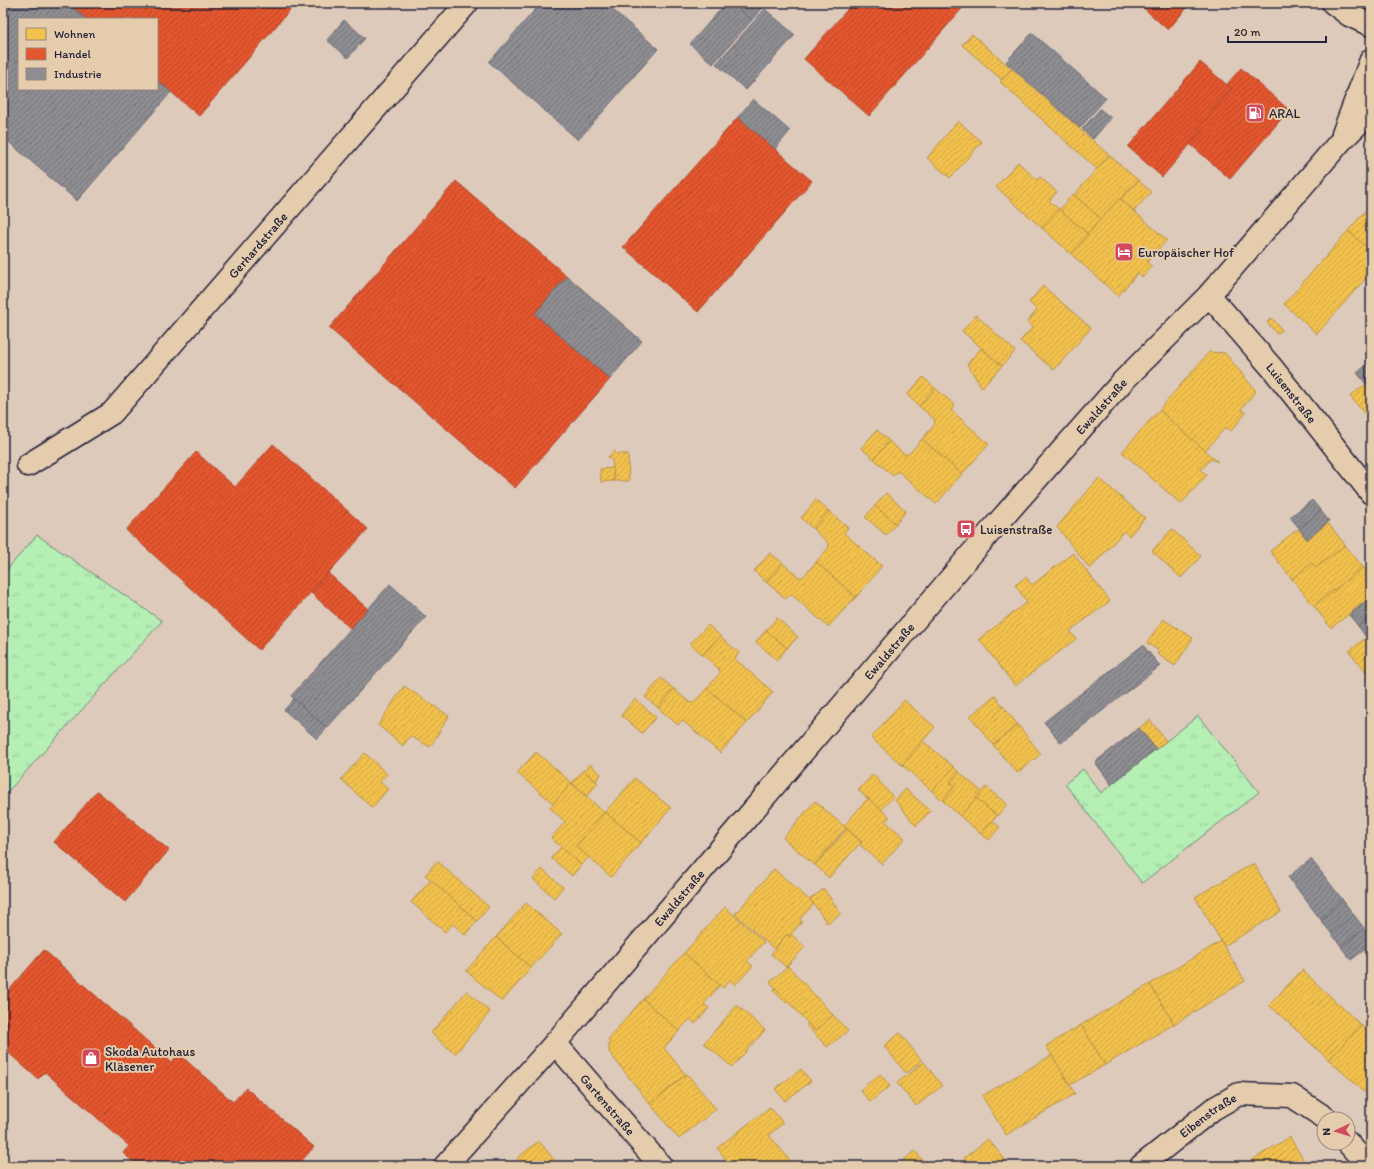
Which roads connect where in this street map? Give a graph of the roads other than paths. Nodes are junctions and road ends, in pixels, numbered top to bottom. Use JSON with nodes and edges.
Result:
{"nodes":[{"id":1,"x":467,"y":3,"type":"edge"},
{"id":2,"x":1332,"y":3,"type":"edge"},
{"id":3,"x":1371,"y":25,"type":"edge"},
{"id":4,"x":1371,"y":60,"type":"edge"},
{"id":5,"x":1371,"y":111,"type":"edge"},
{"id":6,"x":1340,"y":142,"type":"junction"},
{"id":7,"x":1209,"y":295,"type":"junction"},
{"id":8,"x":28,"y":465,"type":"dead end"},
{"id":9,"x":1371,"y":493,"type":"edge"},
{"id":10,"x":555,"y":1042,"type":"junction"},
{"id":11,"x":1316,"y":1112,"type":"edge"},
{"id":12,"x":1355,"y":1151,"type":"edge"},
{"id":13,"x":445,"y":1166,"type":"edge"},
{"id":14,"x":661,"y":1166,"type":"edge"},
{"id":15,"x":1140,"y":1166,"type":"edge"},
{"id":16,"x":1368,"y":1166,"type":"edge"}],
"edges":[{"from":1,"to":8,"type":"main road","name":"Gerhardstraße"},
{"from":2,"to":3,"type":"main road"},
{"from":4,"to":6,"type":"main road","name":"Ewaldstraße"},
{"from":5,"to":6,"type":"main road","name":"Ewaldstraße"},
{"from":6,"to":7,"type":"main road","name":"Ewaldstraße"},
{"from":7,"to":9,"type":"main road","name":"Luisenstraße"},
{"from":7,"to":10,"type":"main road","name":"Ewaldstraße"},
{"from":10,"to":13,"type":"main road","name":"Ewaldstraße"},
{"from":10,"to":14,"type":"main road","name":"Gartenstraße"},
{"from":11,"to":15,"type":"main road","name":"Eibenstraße"},
{"from":12,"to":16,"type":"main road"}]}
